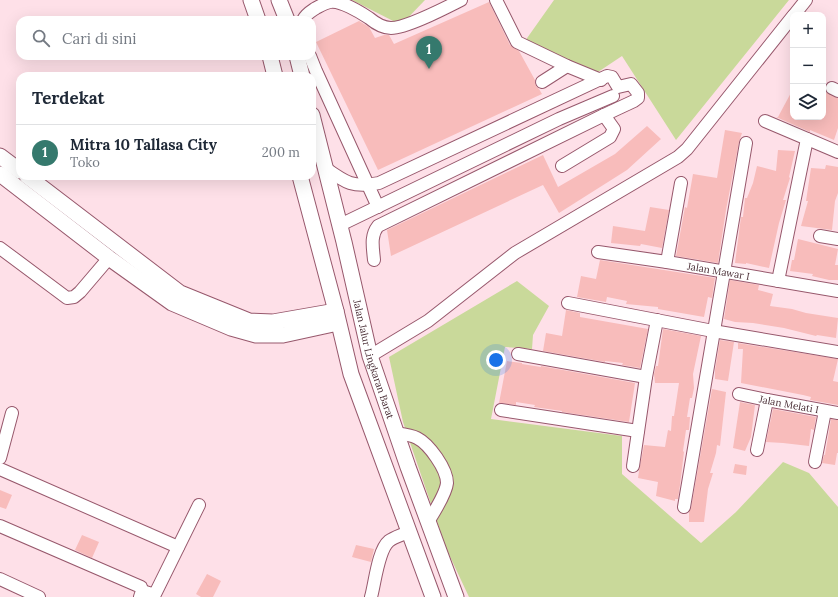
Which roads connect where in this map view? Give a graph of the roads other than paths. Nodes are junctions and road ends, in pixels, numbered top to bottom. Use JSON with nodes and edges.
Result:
{"nodes":[{"id":1,"x":251,"y":0,"type":"edge"},
{"id":2,"x":279,"y":0,"type":"edge"},
{"id":3,"x":461,"y":0,"type":"edge"},
{"id":4,"x":496,"y":0,"type":"edge"},
{"id":5,"x":806,"y":0,"type":"edge"},
{"id":6,"x":797,"y":12,"type":"edge"},
{"id":7,"x":257,"y":16,"type":"edge"},
{"id":8,"x":286,"y":16,"type":"edge"},
{"id":9,"x":305,"y":16,"type":"edge"},
{"id":10,"x":790,"y":21,"type":"edge"},
{"id":11,"x":271,"y":60,"type":"edge"},
{"id":12,"x":298,"y":60,"type":"edge"},
{"id":13,"x":312,"y":60,"type":"edge"},
{"id":14,"x":567,"y":66,"type":"junction"},
{"id":15,"x":274,"y":72,"type":"edge"},
{"id":16,"x":301,"y":72,"type":"edge"},
{"id":17,"x":601,"y":80,"type":"junction"},
{"id":18,"x":542,"y":82,"type":"dead end"},
{"id":19,"x":615,"y":91,"type":"junction"},
{"id":20,"x":618,"y":108,"type":"junction"},
{"id":21,"x":604,"y":115,"type":"junction"},
{"id":22,"x":559,"y":119,"type":"junction"},
{"id":23,"x":765,"y":121,"type":"dead end"},
{"id":24,"x":316,"y":132,"type":"edge"},
{"id":25,"x":565,"y":134,"type":"junction"},
{"id":26,"x":807,"y":139,"type":"junction"},
{"id":27,"x":511,"y":142,"type":"junction"},
{"id":28,"x":746,"y":143,"type":"dead end"},
{"id":29,"x":838,"y":152,"type":"edge"},
{"id":30,"x":0,"y":156,"type":"edge"},
{"id":31,"x":518,"y":156,"type":"junction"},
{"id":32,"x":469,"y":163,"type":"junction"},
{"id":33,"x":562,"y":166,"type":"dead end"},
{"id":34,"x":16,"y":168,"type":"edge"},
{"id":35,"x":325,"y":168,"type":"junction"},
{"id":36,"x":0,"y":174,"type":"edge"},
{"id":37,"x":476,"y":178,"type":"junction"},
{"id":38,"x":32,"y":180,"type":"edge"},
{"id":39,"x":301,"y":180,"type":"edge"},
{"id":40,"x":681,"y":183,"type":"dead end"},
{"id":41,"x":424,"y":184,"type":"junction"},
{"id":42,"x":368,"y":185,"type":"junction"},
{"id":43,"x":331,"y":192,"type":"junction"},
{"id":44,"x":306,"y":199,"type":"junction"},
{"id":45,"x":431,"y":200,"type":"junction"},
{"id":46,"x":378,"y":207,"type":"junction"},
{"id":47,"x":340,"y":225,"type":"junction"},
{"id":48,"x":820,"y":236,"type":"dead end"},
{"id":49,"x":838,"y":239,"type":"edge"},
{"id":50,"x":0,"y":248,"type":"edge"},
{"id":51,"x":598,"y":252,"type":"dead end"},
{"id":52,"x":109,"y":258,"type":"junction"},
{"id":53,"x":374,"y":260,"type":"dead end"},
{"id":54,"x":667,"y":262,"type":"junction"},
{"id":55,"x":724,"y":273,"type":"junction"},
{"id":56,"x":778,"y":281,"type":"junction"},
{"id":57,"x":838,"y":291,"type":"edge"},
{"id":58,"x":568,"y":303,"type":"dead end"},
{"id":59,"x":337,"y":317,"type":"junction"},
{"id":60,"x":656,"y":320,"type":"junction"},
{"id":61,"x":713,"y":331,"type":"junction"},
{"id":62,"x":838,"y":352,"type":"edge"},
{"id":63,"x":518,"y":354,"type":"dead end"},
{"id":64,"x":370,"y":356,"type":"junction"},
{"id":65,"x":646,"y":378,"type":"junction"},
{"id":66,"x":739,"y":394,"type":"dead end"},
{"id":67,"x":767,"y":400,"type":"junction"},
{"id":68,"x":501,"y":410,"type":"dead end"},
{"id":69,"x":825,"y":411,"type":"junction"},
{"id":70,"x":12,"y":413,"type":"dead end"},
{"id":71,"x":838,"y":413,"type":"edge"},
{"id":72,"x":638,"y":431,"type":"junction"},
{"id":73,"x":396,"y":433,"type":"junction"},
{"id":74,"x":757,"y":450,"type":"dead end"},
{"id":75,"x":0,"y":458,"type":"edge"},
{"id":76,"x":815,"y":462,"type":"dead end"},
{"id":77,"x":633,"y":466,"type":"dead end"},
{"id":78,"x":0,"y":469,"type":"edge"},
{"id":79,"x":199,"y":505,"type":"dead end"},
{"id":80,"x":684,"y":507,"type":"dead end"},
{"id":81,"x":428,"y":522,"type":"junction"},
{"id":82,"x":0,"y":526,"type":"edge"},
{"id":83,"x":408,"y":532,"type":"junction"},
{"id":84,"x":178,"y":547,"type":"junction"},
{"id":85,"x":0,"y":579,"type":"edge"},
{"id":86,"x":141,"y":594,"type":"edge"},
{"id":87,"x":39,"y":597,"type":"edge"},
{"id":88,"x":372,"y":597,"type":"edge"},
{"id":89,"x":434,"y":597,"type":"edge"},
{"id":90,"x":456,"y":597,"type":"edge"}],
"edges":[{"from":1,"to":7,"type":"main road"},
{"from":2,"to":8,"type":"main road"},
{"from":3,"to":9,"type":"street"},
{"from":4,"to":14,"type":"street"},
{"from":5,"to":6,"type":"street"},
{"from":10,"to":64,"type":"street"},
{"from":11,"to":15,"type":"main road"},
{"from":12,"to":16,"type":"main road"},
{"from":13,"to":42,"type":"street"},
{"from":14,"to":17,"type":"street"},
{"from":14,"to":18,"type":"street"},
{"from":17,"to":19,"type":"street"},
{"from":17,"to":42,"type":"street"},
{"from":19,"to":20,"type":"street"},
{"from":19,"to":20,"type":"street"},
{"from":19,"to":22,"type":"street"},
{"from":20,"to":21,"type":"street"},
{"from":21,"to":25,"type":"street"},
{"from":21,"to":33,"type":"street"},
{"from":22,"to":25,"type":"street"},
{"from":22,"to":27,"type":"street"},
{"from":23,"to":26,"type":"street"},
{"from":24,"to":35,"type":"main road","name":"Jalan Jalur Lingkaran Barat"},
{"from":25,"to":31,"type":"street"},
{"from":26,"to":29,"type":"street"},
{"from":26,"to":56,"type":"street"},
{"from":27,"to":31,"type":"street"},
{"from":27,"to":32,"type":"street"},
{"from":28,"to":55,"type":"street"},
{"from":30,"to":34,"type":"main road"},
{"from":31,"to":37,"type":"street"},
{"from":32,"to":37,"type":"street"},
{"from":32,"to":41,"type":"street"},
{"from":35,"to":42,"type":"street"},
{"from":35,"to":43,"type":"main road","name":"Jalan Jalur Lingkaran Barat"},
{"from":36,"to":52,"type":"main road"},
{"from":37,"to":45,"type":"street"},
{"from":38,"to":59,"type":"main road"},
{"from":39,"to":44,"type":"main road"},
{"from":40,"to":54,"type":"street"},
{"from":41,"to":45,"type":"street"},
{"from":41,"to":46,"type":"street"},
{"from":42,"to":46,"type":"street"},
{"from":43,"to":44,"type":"main road"},
{"from":43,"to":47,"type":"main road","name":"Jalan Jalur Lingkaran Barat"},
{"from":44,"to":59,"type":"main road"},
{"from":45,"to":53,"type":"street"},
{"from":46,"to":47,"type":"street"},
{"from":47,"to":64,"type":"main road","name":"Jalan Jalur Lingkaran Barat"},
{"from":48,"to":49,"type":"street"},
{"from":50,"to":52,"type":"street"},
{"from":51,"to":54,"type":"street","name":"Jalan Mawar I"},
{"from":52,"to":59,"type":"main road"},
{"from":54,"to":55,"type":"street","name":"Jalan Mawar I"},
{"from":55,"to":56,"type":"street","name":"Jalan Mawar I"},
{"from":55,"to":61,"type":"street"},
{"from":56,"to":57,"type":"street","name":"Jalan Mawar I"},
{"from":58,"to":60,"type":"street"},
{"from":59,"to":83,"type":"main road"},
{"from":60,"to":61,"type":"street"},
{"from":60,"to":65,"type":"street"},
{"from":61,"to":62,"type":"street"},
{"from":61,"to":80,"type":"street"},
{"from":63,"to":65,"type":"street"},
{"from":64,"to":73,"type":"main road","name":"Jalan Jalur Lingkaran Barat"},
{"from":65,"to":72,"type":"street"},
{"from":66,"to":67,"type":"street","name":"Jalan Melati I"},
{"from":67,"to":69,"type":"street","name":"Jalan Melati I"},
{"from":67,"to":74,"type":"street"},
{"from":68,"to":72,"type":"street"},
{"from":69,"to":71,"type":"street","name":"Jalan Melati I"},
{"from":69,"to":76,"type":"street"},
{"from":70,"to":75,"type":"street"},
{"from":72,"to":77,"type":"street"},
{"from":73,"to":81,"type":"main road","name":"Jalan Jalur Lingkaran Barat"},
{"from":73,"to":81,"type":"street"},
{"from":78,"to":84,"type":"street"},
{"from":79,"to":84,"type":"street"},
{"from":81,"to":90,"type":"main road","name":"Jalan Jalur Lingkaran Barat"},
{"from":82,"to":86,"type":"street"},
{"from":83,"to":88,"type":"street"},
{"from":83,"to":89,"type":"main road"},
{"from":84,"to":86,"type":"street"},
{"from":85,"to":87,"type":"street"}]}
